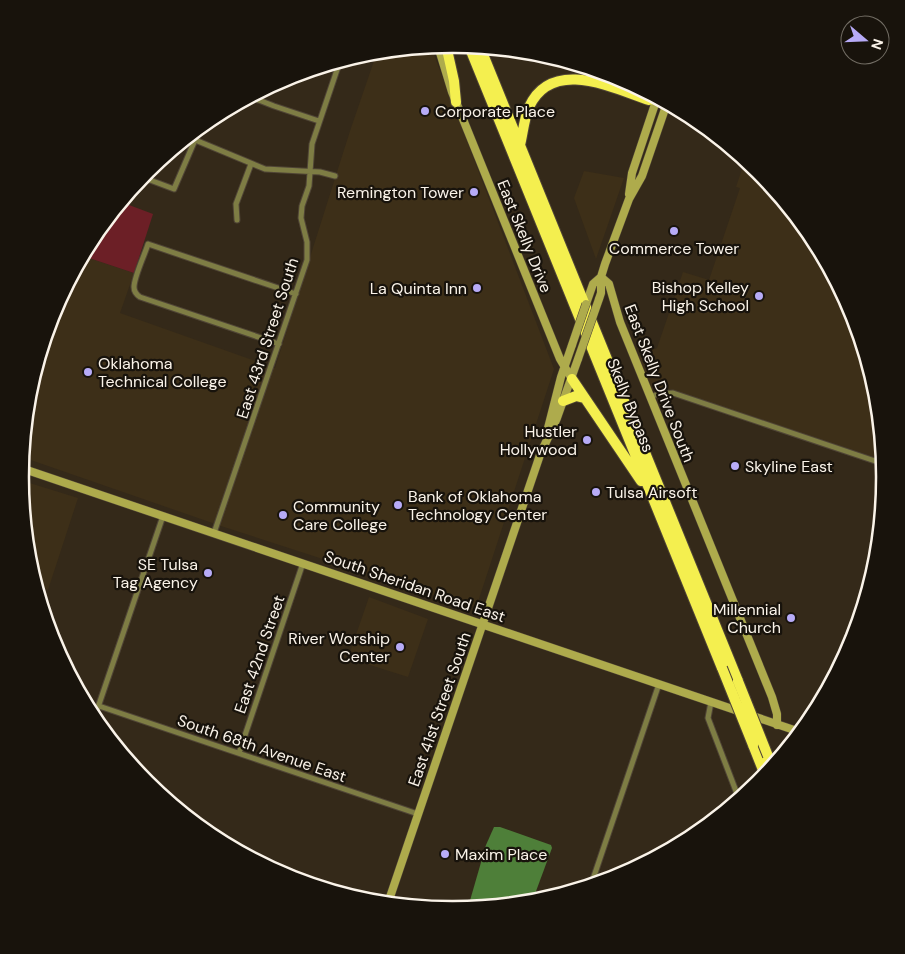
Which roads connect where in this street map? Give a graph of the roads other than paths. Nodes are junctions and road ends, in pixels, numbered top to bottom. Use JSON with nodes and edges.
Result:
{"nodes":[{"id":1,"x":440,"y":53,"type":"edge"},
{"id":2,"x":448,"y":53,"type":"edge"},
{"id":3,"x":472,"y":54,"type":"edge"},
{"id":4,"x":483,"y":54,"type":"edge"},
{"id":5,"x":337,"y":70,"type":"edge"},
{"id":6,"x":640,"y":97,"type":"edge"},
{"id":7,"x":258,"y":100,"type":"edge"},
{"id":8,"x":456,"y":102,"type":"junction"},
{"id":9,"x":655,"y":105,"type":"edge"},
{"id":10,"x":665,"y":110,"type":"edge"},
{"id":11,"x":320,"y":121,"type":"junction"},
{"id":12,"x":195,"y":140,"type":"edge"},
{"id":13,"x":194,"y":141,"type":"edge"},
{"id":14,"x":520,"y":146,"type":"junction"},
{"id":15,"x":251,"y":164,"type":"junction"},
{"id":16,"x":310,"y":172,"type":"junction"},
{"id":17,"x":335,"y":176,"type":"dead end"},
{"id":18,"x":150,"y":180,"type":"edge"},
{"id":19,"x":629,"y":199,"type":"junction"},
{"id":20,"x":237,"y":220,"type":"dead end"},
{"id":21,"x":601,"y":277,"type":"junction"},
{"id":22,"x":296,"y":294,"type":"junction"},
{"id":23,"x":279,"y":344,"type":"junction"},
{"id":24,"x":565,"y":366,"type":"junction"},
{"id":25,"x":572,"y":379,"type":"junction"},
{"id":26,"x":650,"y":397,"type":"junction"},
{"id":27,"x":584,"y":398,"type":"junction"},
{"id":28,"x":564,"y":401,"type":"junction"},
{"id":29,"x":546,"y":440,"type":"junction"},
{"id":30,"x":875,"y":461,"type":"edge"},
{"id":31,"x":29,"y":471,"type":"edge"},
{"id":32,"x":653,"y":498,"type":"junction"},
{"id":33,"x":163,"y":516,"type":"junction"},
{"id":34,"x":214,"y":533,"type":"junction"},
{"id":35,"x":303,"y":563,"type":"junction"},
{"id":36,"x":483,"y":624,"type":"junction"},
{"id":37,"x":659,"y":684,"type":"junction"},
{"id":38,"x":711,"y":702,"type":"junction"},
{"id":39,"x":99,"y":706,"type":"joint"},
{"id":40,"x":777,"y":725,"type":"junction"},
{"id":41,"x":793,"y":730,"type":"edge"},
{"id":42,"x":239,"y":753,"type":"junction"},
{"id":43,"x":769,"y":758,"type":"edge"},
{"id":44,"x":761,"y":767,"type":"edge"},
{"id":45,"x":736,"y":792,"type":"edge"},
{"id":46,"x":418,"y":814,"type":"junction"},
{"id":47,"x":594,"y":876,"type":"edge"},
{"id":48,"x":390,"y":896,"type":"edge"}],
"edges":[{"from":1,"to":8,"type":"main road"},
{"from":2,"to":8,"type":"highway"},
{"from":3,"to":32,"type":"highway","name":"Skelly Bypass"},
{"from":4,"to":14,"type":"highway","name":"Skelly Bypass"},
{"from":5,"to":11,"type":"street","name":"East 43rd Street South"},
{"from":6,"to":14,"type":"highway"},
{"from":7,"to":11,"type":"street"},
{"from":8,"to":24,"type":"main road","name":"East Skelly Drive"},
{"from":9,"to":19,"type":"main road","name":"East 41st Street South"},
{"from":10,"to":19,"type":"main road","name":"East 41st Street South"},
{"from":11,"to":16,"type":"street","name":"East 43rd Street South"},
{"from":12,"to":15,"type":"street"},
{"from":13,"to":18,"type":"street"},
{"from":14,"to":43,"type":"highway","name":"Skelly Bypass","bridge":true},
{"from":15,"to":16,"type":"street"},
{"from":15,"to":20,"type":"street"},
{"from":16,"to":17,"type":"street"},
{"from":16,"to":22,"type":"street","name":"East 43rd Street South"},
{"from":19,"to":21,"type":"main road","name":"East 41st Street South"},
{"from":21,"to":24,"type":"main road","name":"East 41st Street South","bridge":true},
{"from":21,"to":25,"type":"main road","name":"East 41st Street South","bridge":true},
{"from":21,"to":26,"type":"main road","name":"East Skelly Drive South"},
{"from":22,"to":23,"type":"street","name":"East 43rd Street South"},
{"from":22,"to":23,"type":"street"},
{"from":23,"to":34,"type":"street","name":"East 43rd Street South"},
{"from":24,"to":25,"type":"main road","name":"East Skelly Drive"},
{"from":24,"to":29,"type":"main road","name":"East 41st Street South"},
{"from":25,"to":27,"type":"highway"},
{"from":25,"to":28,"type":"main road","name":"East 41st Street South"},
{"from":26,"to":30,"type":"street"},
{"from":26,"to":40,"type":"main road","name":"East Skelly Drive South"},
{"from":27,"to":28,"type":"highway"},
{"from":27,"to":32,"type":"highway"},
{"from":28,"to":29,"type":"main road","name":"East 41st Street South"},
{"from":29,"to":36,"type":"main road","name":"East 41st Street South"},
{"from":31,"to":33,"type":"main road","name":"South Sheridan Road East"},
{"from":32,"to":44,"type":"highway","name":"Skelly Bypass","bridge":true},
{"from":33,"to":34,"type":"main road","name":"South Sheridan Road East"},
{"from":33,"to":39,"type":"street"},
{"from":34,"to":35,"type":"main road","name":"South Sheridan Road East"},
{"from":35,"to":36,"type":"main road","name":"South Sheridan Road East"},
{"from":35,"to":42,"type":"street","name":"East 42nd Street"},
{"from":36,"to":37,"type":"main road","name":"South Sheridan Road East"},
{"from":36,"to":46,"type":"main road","name":"East 41st Street South"},
{"from":37,"to":38,"type":"main road","name":"South Sheridan Road East"},
{"from":37,"to":47,"type":"street"},
{"from":38,"to":40,"type":"main road","name":"South Sheridan Road East"},
{"from":38,"to":45,"type":"street"},
{"from":39,"to":42,"type":"street","name":"South 68th Avenue East"},
{"from":40,"to":41,"type":"main road","name":"South Sheridan Road East"},
{"from":42,"to":46,"type":"street","name":"South 68th Avenue East"},
{"from":46,"to":48,"type":"main road","name":"East 41st Street South"}]}
